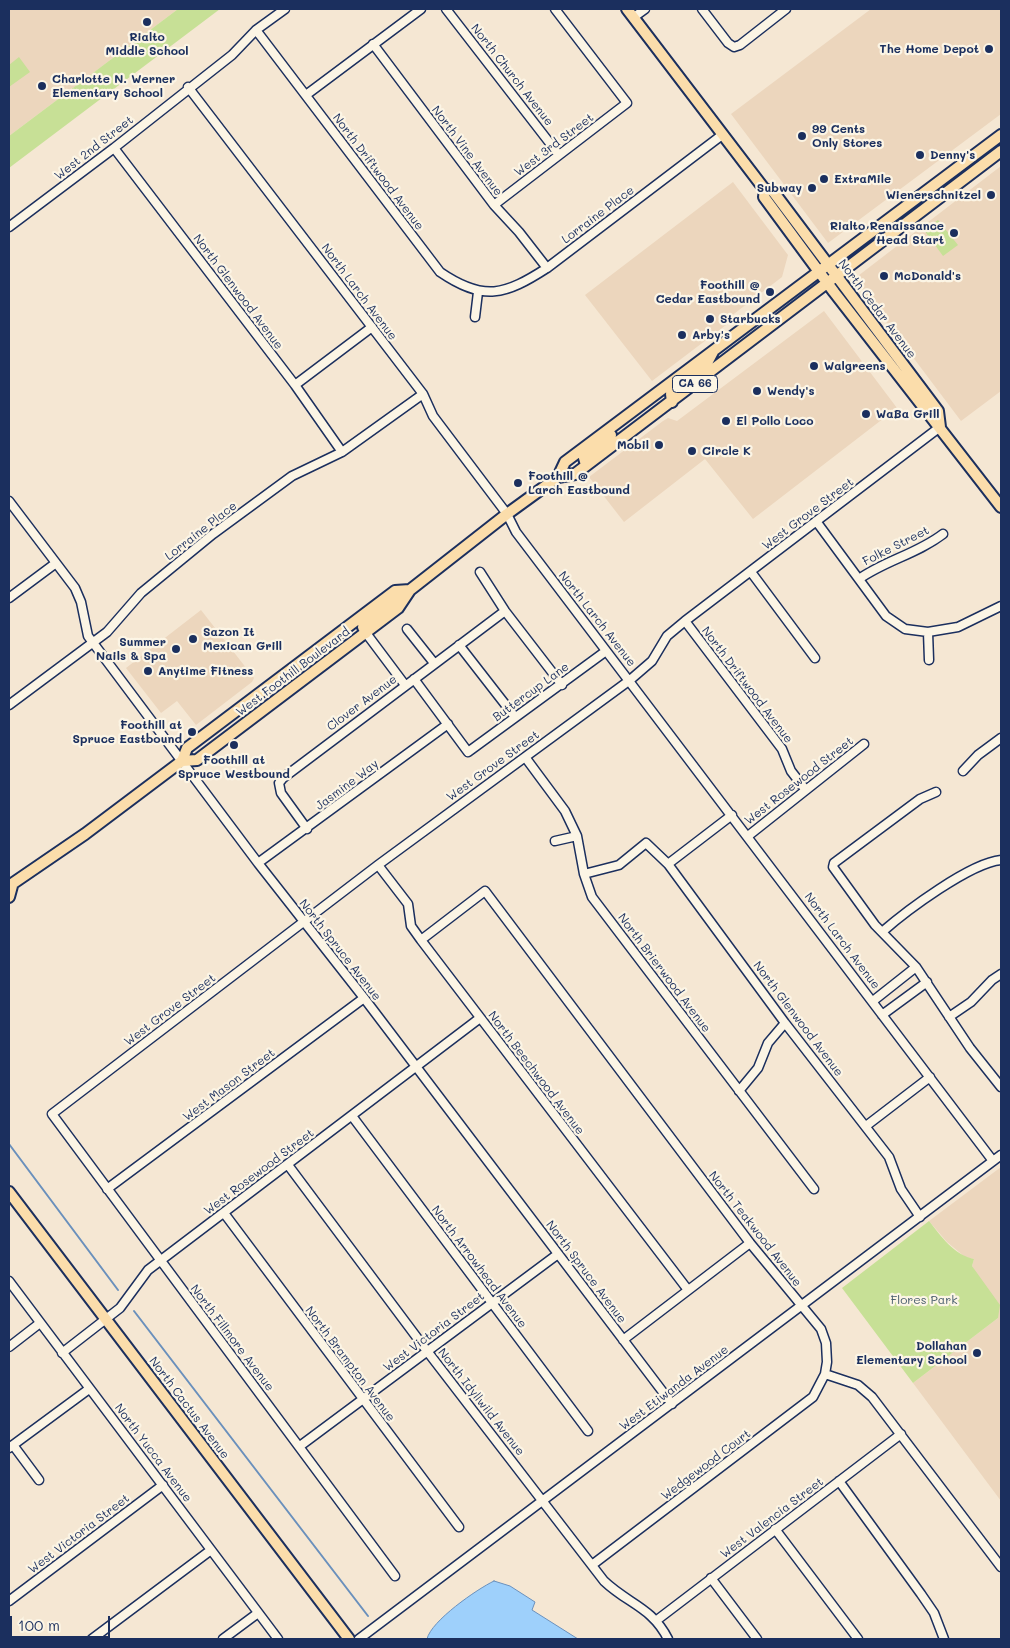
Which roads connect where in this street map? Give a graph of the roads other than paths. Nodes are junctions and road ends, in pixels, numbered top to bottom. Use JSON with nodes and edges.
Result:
{"nodes":[{"id":1,"x":285,"y":9,"type":"edge"},
{"id":2,"x":421,"y":9,"type":"edge"},
{"id":3,"x":446,"y":9,"type":"edge"},
{"id":4,"x":555,"y":9,"type":"edge"},
{"id":5,"x":628,"y":9,"type":"edge"},
{"id":6,"x":646,"y":9,"type":"edge"},
{"id":7,"x":702,"y":9,"type":"edge"},
{"id":8,"x":786,"y":9,"type":"edge"},
{"id":9,"x":634,"y":17,"type":"junction"},
{"id":10,"x":256,"y":30,"type":"junction"},
{"id":11,"x":372,"y":44,"type":"junction"},
{"id":12,"x":188,"y":87,"type":"junction"},
{"id":13,"x":306,"y":95,"type":"junction"},
{"id":14,"x":722,"y":135,"type":"junction"},
{"id":15,"x":1001,"y":135,"type":"edge"},
{"id":16,"x":114,"y":148,"type":"junction"},
{"id":17,"x":1001,"y":151,"type":"edge"},
{"id":18,"x":559,"y":155,"type":"junction"},
{"id":19,"x":765,"y":190,"type":"junction"},
{"id":20,"x":494,"y":205,"type":"junction"},
{"id":21,"x":9,"y":227,"type":"edge"},
{"id":22,"x":828,"y":264,"type":"junction"},
{"id":23,"x":547,"y":268,"type":"junction"},
{"id":24,"x":819,"y":270,"type":"junction"},
{"id":25,"x":837,"y":276,"type":"junction"},
{"id":26,"x":828,"y":283,"type":"junction"},
{"id":27,"x":478,"y":292,"type":"junction"},
{"id":28,"x":475,"y":317,"type":"dead end"},
{"id":29,"x":372,"y":327,"type":"junction"},
{"id":30,"x":715,"y":349,"type":"junction"},
{"id":31,"x":893,"y":368,"type":"junction"},
{"id":32,"x":295,"y":385,"type":"junction"},
{"id":33,"x":423,"y":394,"type":"junction"},
{"id":34,"x":925,"y":394,"type":"junction"},
{"id":35,"x":672,"y":402,"type":"junction"},
{"id":36,"x":637,"y":408,"type":"junction"},
{"id":37,"x":940,"y":427,"type":"junction"},
{"id":38,"x":342,"y":452,"type":"junction"},
{"id":39,"x":586,"y":465,"type":"junction"},
{"id":40,"x":558,"y":477,"type":"junction"},
{"id":41,"x":9,"y":501,"type":"edge"},
{"id":42,"x":1001,"y":507,"type":"edge"},
{"id":43,"x":507,"y":514,"type":"junction"},
{"id":44,"x":816,"y":521,"type":"junction"},
{"id":45,"x":943,"y":534,"type":"dead end"},
{"id":46,"x":56,"y":563,"type":"junction"},
{"id":47,"x":480,"y":572,"type":"dead end"},
{"id":48,"x":751,"y":572,"type":"junction"},
{"id":49,"x":859,"y":578,"type":"junction"},
{"id":50,"x":410,"y":590,"type":"junction"},
{"id":51,"x":9,"y":598,"type":"edge"},
{"id":52,"x":1001,"y":606,"type":"edge"},
{"id":53,"x":505,"y":611,"type":"junction"},
{"id":54,"x":685,"y":621,"type":"junction"},
{"id":55,"x":407,"y":629,"type":"dead end"},
{"id":56,"x":928,"y":632,"type":"junction"},
{"id":57,"x":366,"y":633,"type":"junction"},
{"id":58,"x":92,"y":642,"type":"junction"},
{"id":59,"x":459,"y":645,"type":"junction"},
{"id":60,"x":606,"y":651,"type":"junction"},
{"id":61,"x":815,"y":658,"type":"dead end"},
{"id":62,"x":929,"y":660,"type":"dead end"},
{"id":63,"x":434,"y":663,"type":"junction"},
{"id":64,"x":414,"y":679,"type":"junction"},
{"id":65,"x":630,"y":680,"type":"junction"},
{"id":66,"x":405,"y":685,"type":"junction"},
{"id":67,"x":562,"y":685,"type":"junction"},
{"id":68,"x":9,"y":705,"type":"edge"},
{"id":69,"x":515,"y":717,"type":"junction"},
{"id":70,"x":448,"y":724,"type":"junction"},
{"id":71,"x":1001,"y":738,"type":"edge"},
{"id":72,"x":864,"y":744,"type":"dead end"},
{"id":73,"x":524,"y":757,"type":"junction"},
{"id":74,"x":182,"y":761,"type":"junction"},
{"id":75,"x":963,"y":771,"type":"dead end"},
{"id":76,"x":805,"y":790,"type":"junction"},
{"id":77,"x":936,"y":792,"type":"dead end"},
{"id":78,"x":732,"y":815,"type":"junction"},
{"id":79,"x":307,"y":829,"type":"junction"},
{"id":80,"x":577,"y":836,"type":"junction"},
{"id":81,"x":748,"y":836,"type":"junction"},
{"id":82,"x":555,"y":841,"type":"dead end"},
{"id":83,"x":1001,"y":860,"type":"edge"},
{"id":84,"x":258,"y":863,"type":"junction"},
{"id":85,"x":378,"y":864,"type":"junction"},
{"id":86,"x":668,"y":864,"type":"junction"},
{"id":87,"x":584,"y":874,"type":"junction"},
{"id":88,"x":10,"y":886,"type":"edge"},
{"id":89,"x":9,"y":897,"type":"edge"},
{"id":90,"x":303,"y":922,"type":"junction"},
{"id":91,"x":882,"y":932,"type":"junction"},
{"id":92,"x":421,"y":940,"type":"junction"},
{"id":93,"x":916,"y":967,"type":"junction"},
{"id":94,"x":1001,"y":974,"type":"edge"},
{"id":95,"x":927,"y":982,"type":"junction"},
{"id":96,"x":364,"y":998,"type":"junction"},
{"id":97,"x":873,"y":1001,"type":"junction"},
{"id":98,"x":882,"y":1015,"type":"junction"},
{"id":99,"x":949,"y":1017,"type":"junction"},
{"id":100,"x":480,"y":1018,"type":"junction"},
{"id":101,"x":785,"y":1023,"type":"junction"},
{"id":102,"x":416,"y":1068,"type":"junction"},
{"id":103,"x":930,"y":1077,"type":"junction"},
{"id":104,"x":1001,"y":1087,"type":"edge"},
{"id":105,"x":739,"y":1091,"type":"junction"},
{"id":106,"x":52,"y":1114,"type":"joint"},
{"id":107,"x":352,"y":1116,"type":"junction"},
{"id":108,"x":866,"y":1126,"type":"junction"},
{"id":109,"x":1001,"y":1155,"type":"edge"},
{"id":110,"x":993,"y":1161,"type":"junction"},
{"id":111,"x":288,"y":1164,"type":"junction"},
{"id":112,"x":814,"y":1189,"type":"dead end"},
{"id":113,"x":108,"y":1190,"type":"junction"},
{"id":114,"x":9,"y":1192,"type":"edge"},
{"id":115,"x":224,"y":1213,"type":"junction"},
{"id":116,"x":920,"y":1216,"type":"junction"},
{"id":117,"x":750,"y":1243,"type":"junction"},
{"id":118,"x":558,"y":1254,"type":"junction"},
{"id":119,"x":160,"y":1261,"type":"junction"},
{"id":120,"x":9,"y":1281,"type":"edge"},
{"id":121,"x":688,"y":1290,"type":"junction"},
{"id":122,"x":492,"y":1302,"type":"junction"},
{"id":123,"x":802,"y":1306,"type":"junction"},
{"id":124,"x":106,"y":1321,"type":"junction"},
{"id":125,"x":40,"y":1323,"type":"junction"},
{"id":126,"x":623,"y":1340,"type":"junction"},
{"id":127,"x":9,"y":1347,"type":"edge"},
{"id":128,"x":427,"y":1351,"type":"junction"},
{"id":129,"x":62,"y":1353,"type":"junction"},
{"id":130,"x":825,"y":1374,"type":"junction"},
{"id":131,"x":89,"y":1389,"type":"junction"},
{"id":132,"x":363,"y":1400,"type":"junction"},
{"id":133,"x":672,"y":1404,"type":"junction"},
{"id":134,"x":588,"y":1431,"type":"dead end"},
{"id":135,"x":901,"y":1434,"type":"junction"},
{"id":136,"x":300,"y":1446,"type":"junction"},
{"id":137,"x":11,"y":1447,"type":"edge"},
{"id":138,"x":39,"y":1480,"type":"dead end"},
{"id":139,"x":839,"y":1481,"type":"junction"},
{"id":140,"x":163,"y":1485,"type":"junction"},
{"id":141,"x":543,"y":1501,"type":"junction"},
{"id":142,"x":459,"y":1527,"type":"dead end"},
{"id":143,"x":775,"y":1529,"type":"junction"},
{"id":144,"x":211,"y":1550,"type":"junction"},
{"id":145,"x":592,"y":1565,"type":"junction"},
{"id":146,"x":1001,"y":1567,"type":"edge"},
{"id":147,"x":394,"y":1576,"type":"dead end"},
{"id":148,"x":710,"y":1578,"type":"junction"},
{"id":149,"x":9,"y":1601,"type":"edge"},
{"id":150,"x":258,"y":1612,"type":"junction"},
{"id":151,"x":657,"y":1620,"type":"junction"},
{"id":152,"x":92,"y":1639,"type":"edge"},
{"id":153,"x":223,"y":1639,"type":"edge"},
{"id":154,"x":278,"y":1639,"type":"edge"},
{"id":155,"x":349,"y":1639,"type":"edge"},
{"id":156,"x":359,"y":1639,"type":"edge"},
{"id":157,"x":668,"y":1639,"type":"edge"},
{"id":158,"x":757,"y":1639,"type":"edge"},
{"id":159,"x":858,"y":1639,"type":"edge"},
{"id":160,"x":944,"y":1639,"type":"edge"}],
"edges":[{"from":1,"to":10,"type":"street","name":"West 2nd Street"},
{"from":2,"to":11,"type":"street"},
{"from":3,"to":18,"type":"street","name":"North Church Avenue"},
{"from":4,"to":18,"type":"street","name":"West 3rd Street"},
{"from":5,"to":9,"type":"main road","name":"North Cedar Avenue"},
{"from":6,"to":9,"type":"street"},
{"from":7,"to":8,"type":"street"},
{"from":9,"to":14,"type":"main road","name":"North Cedar Avenue"},
{"from":10,"to":12,"type":"street","name":"West 2nd Street"},
{"from":10,"to":13,"type":"street","name":"North Driftwood Avenue"},
{"from":11,"to":13,"type":"street"},
{"from":11,"to":20,"type":"street","name":"North Vine Avenue"},
{"from":12,"to":16,"type":"street","name":"West 2nd Street"},
{"from":12,"to":29,"type":"street","name":"North Larch Avenue"},
{"from":13,"to":27,"type":"street","name":"North Driftwood Avenue"},
{"from":14,"to":19,"type":"main road","name":"North Cedar Avenue"},
{"from":14,"to":23,"type":"street","name":"Lorraine Place"},
{"from":15,"to":22,"type":"main road","name":"West Foothill Boulevard"},
{"from":16,"to":21,"type":"street","name":"West 2nd Street"},
{"from":16,"to":32,"type":"street","name":"North Glenwood Avenue"},
{"from":17,"to":25,"type":"main road","name":"West Foothill Boulevard","number":"CA 66"},
{"from":18,"to":20,"type":"street","name":"West 3rd Street"},
{"from":19,"to":22,"type":"main road","name":"North Cedar Avenue"},
{"from":19,"to":24,"type":"main road","name":"North Cedar Avenue"},
{"from":20,"to":23,"type":"street","name":"North Vine Avenue"},
{"from":22,"to":24,"type":"main road","name":"West Foothill Boulevard"},
{"from":22,"to":25,"type":"main road","name":"North Cedar Avenue"},
{"from":23,"to":27,"type":"street","name":"Lorraine Place"},
{"from":24,"to":26,"type":"main road","name":"North Cedar Avenue"},
{"from":24,"to":30,"type":"main road","name":"West Foothill Boulevard"},
{"from":25,"to":26,"type":"main road","name":"West Foothill Boulevard","number":"CA 66"},
{"from":25,"to":34,"type":"main road","name":"North Cedar Avenue"},
{"from":26,"to":31,"type":"main road","name":"North Cedar Avenue"},
{"from":26,"to":35,"type":"main road","name":"West Foothill Boulevard","number":"CA 66"},
{"from":27,"to":28,"type":"street"},
{"from":29,"to":32,"type":"street"},
{"from":29,"to":33,"type":"street","name":"North Larch Avenue"},
{"from":30,"to":35,"type":"main road"},
{"from":30,"to":36,"type":"main road","name":"West Foothill Boulevard"},
{"from":31,"to":34,"type":"main road"},
{"from":31,"to":37,"type":"main road","name":"North Cedar Avenue"},
{"from":32,"to":38,"type":"street","name":"North Glenwood Avenue"},
{"from":33,"to":38,"type":"street","name":"Lorraine Place"},
{"from":33,"to":43,"type":"street","name":"North Larch Avenue"},
{"from":34,"to":37,"type":"main road","name":"North Cedar Avenue"},
{"from":35,"to":39,"type":"main road","name":"West Foothill Boulevard","number":"CA 66"},
{"from":36,"to":39,"type":"main road"},
{"from":36,"to":40,"type":"main road","name":"West Foothill Boulevard"},
{"from":37,"to":42,"type":"main road","name":"North Cedar Avenue"},
{"from":37,"to":44,"type":"street","name":"West Grove Street"},
{"from":38,"to":58,"type":"street","name":"Lorraine Place"},
{"from":39,"to":40,"type":"main road","name":"West Foothill Boulevard","number":"CA 66"},
{"from":40,"to":43,"type":"main road","name":"West Foothill Boulevard"},
{"from":41,"to":46,"type":"street","name":"North Spruce Avenue"},
{"from":43,"to":50,"type":"main road","name":"West Foothill Boulevard"},
{"from":43,"to":60,"type":"street","name":"North Larch Avenue"},
{"from":44,"to":48,"type":"street","name":"West Grove Street"},
{"from":44,"to":49,"type":"street"},
{"from":45,"to":49,"type":"street","name":"Folke Street"},
{"from":46,"to":51,"type":"street"},
{"from":46,"to":58,"type":"street","name":"North Spruce Avenue"},
{"from":47,"to":53,"type":"street"},
{"from":48,"to":54,"type":"street","name":"West Grove Street"},
{"from":48,"to":61,"type":"street"},
{"from":49,"to":56,"type":"street"},
{"from":50,"to":57,"type":"main road","name":"West Foothill Boulevard"},
{"from":50,"to":74,"type":"main road","name":"West Foothill Boulevard"},
{"from":52,"to":56,"type":"street"},
{"from":53,"to":59,"type":"street","name":"Clover Avenue"},
{"from":53,"to":67,"type":"street"},
{"from":54,"to":65,"type":"street","name":"West Grove Street"},
{"from":54,"to":76,"type":"street","name":"North Driftwood Avenue"},
{"from":55,"to":63,"type":"street"},
{"from":56,"to":62,"type":"street"},
{"from":57,"to":66,"type":"street"},
{"from":57,"to":74,"type":"main road","name":"West Foothill Boulevard"},
{"from":58,"to":68,"type":"street","name":"Lorraine Place"},
{"from":58,"to":74,"type":"street","name":"North Spruce Avenue"},
{"from":59,"to":63,"type":"street","name":"Clover Avenue"},
{"from":59,"to":69,"type":"street"},
{"from":60,"to":65,"type":"street","name":"North Larch Avenue"},
{"from":60,"to":67,"type":"street","name":"Buttercup Lane"},
{"from":63,"to":64,"type":"street","name":"Clover Avenue"},
{"from":64,"to":66,"type":"street","name":"Clover Avenue"},
{"from":64,"to":70,"type":"street"},
{"from":65,"to":73,"type":"street","name":"West Grove Street"},
{"from":65,"to":78,"type":"street","name":"North Larch Avenue"},
{"from":66,"to":79,"type":"street","name":"Clover Avenue"},
{"from":67,"to":69,"type":"street","name":"Buttercup Lane"},
{"from":69,"to":70,"type":"street","name":"Buttercup Lane"},
{"from":70,"to":79,"type":"street","name":"Jasmine Way"},
{"from":71,"to":75,"type":"street"},
{"from":72,"to":76,"type":"street","name":"West Rosewood Street"},
{"from":73,"to":80,"type":"street","name":"North Brierwood Avenue"},
{"from":73,"to":85,"type":"street","name":"West Grove Street"},
{"from":74,"to":84,"type":"street","name":"North Spruce Avenue"},
{"from":74,"to":88,"type":"main road","name":"West Foothill Boulevard"},
{"from":76,"to":81,"type":"street","name":"West Rosewood Street"},
{"from":77,"to":91,"type":"street"},
{"from":78,"to":81,"type":"street","name":"North Larch Avenue"},
{"from":78,"to":86,"type":"street","name":"West Rosewood Street"},
{"from":79,"to":84,"type":"street","name":"Jasmine Way"},
{"from":80,"to":82,"type":"street"},
{"from":80,"to":87,"type":"street","name":"North Brierwood Avenue"},
{"from":81,"to":97,"type":"street","name":"North Larch Avenue"},
{"from":83,"to":91,"type":"street"},
{"from":84,"to":90,"type":"street","name":"North Spruce Avenue"},
{"from":85,"to":90,"type":"street","name":"West Grove Street"},
{"from":85,"to":92,"type":"street","name":"North Beechwood Avenue"},
{"from":86,"to":87,"type":"street","name":"North Glenwood Avenue"},
{"from":86,"to":101,"type":"street","name":"North Glenwood Avenue"},
{"from":87,"to":105,"type":"street","name":"North Brierwood Avenue"},
{"from":88,"to":89,"type":"main road","name":"West Foothill Boulevard"},
{"from":90,"to":96,"type":"street","name":"North Spruce Avenue"},
{"from":90,"to":106,"type":"street","name":"West Grove Street"},
{"from":91,"to":93,"type":"street"},
{"from":92,"to":100,"type":"street","name":"North Beechwood Avenue"},
{"from":92,"to":117,"type":"street","name":"North Teakwood Avenue"},
{"from":93,"to":95,"type":"street"},
{"from":93,"to":97,"type":"street"},
{"from":94,"to":99,"type":"street"},
{"from":95,"to":98,"type":"street"},
{"from":95,"to":99,"type":"street"},
{"from":96,"to":102,"type":"street","name":"North Spruce Avenue"},
{"from":96,"to":113,"type":"street","name":"West Mason Street"},
{"from":97,"to":98,"type":"street","name":"North Larch Avenue"},
{"from":98,"to":103,"type":"street","name":"North Larch Avenue"},
{"from":99,"to":104,"type":"street"},
{"from":100,"to":102,"type":"street","name":"West Rosewood Street"},
{"from":100,"to":121,"type":"street","name":"North Beechwood Avenue"},
{"from":101,"to":105,"type":"street"},
{"from":101,"to":108,"type":"street","name":"North Glenwood Avenue"},
{"from":102,"to":107,"type":"street","name":"West Rosewood Street"},
{"from":102,"to":118,"type":"street","name":"North Spruce Avenue"},
{"from":103,"to":108,"type":"street"},
{"from":103,"to":110,"type":"street","name":"North Larch Avenue"},
{"from":105,"to":112,"type":"street","name":"North Brierwood Avenue"},
{"from":106,"to":113,"type":"street","name":"North Fillmore Avenue"},
{"from":107,"to":111,"type":"street","name":"West Rosewood Street"},
{"from":107,"to":122,"type":"street","name":"North Arrowhead Avenue"},
{"from":108,"to":116,"type":"street","name":"North Glenwood Avenue"},
{"from":109,"to":110,"type":"street","name":"West Etiwanda Avenue"},
{"from":110,"to":116,"type":"street","name":"West Etiwanda Avenue"},
{"from":111,"to":115,"type":"street","name":"West Rosewood Street"},
{"from":111,"to":128,"type":"street","name":"North Idyllwild Avenue"},
{"from":113,"to":119,"type":"street","name":"North Fillmore Avenue"},
{"from":114,"to":124,"type":"main road","name":"North Cactus Avenue"},
{"from":115,"to":119,"type":"street","name":"West Rosewood Street"},
{"from":115,"to":132,"type":"street","name":"North Brampton Avenue"},
{"from":116,"to":123,"type":"street","name":"West Etiwanda Avenue"},
{"from":117,"to":121,"type":"street"},
{"from":117,"to":123,"type":"street","name":"North Teakwood Avenue"},
{"from":118,"to":122,"type":"street","name":"West Victoria Street"},
{"from":118,"to":126,"type":"street","name":"North Spruce Avenue"},
{"from":119,"to":124,"type":"street","name":"West Rosewood Street"},
{"from":119,"to":136,"type":"street","name":"North Fillmore Avenue"},
{"from":120,"to":125,"type":"street","name":"North Yucca Avenue"},
{"from":121,"to":126,"type":"street"},
{"from":122,"to":128,"type":"street","name":"West Victoria Street"},
{"from":122,"to":134,"type":"street","name":"North Arrowhead Avenue"},
{"from":123,"to":130,"type":"street","name":"North Teakwood Avenue"},
{"from":123,"to":133,"type":"street","name":"West Etiwanda Avenue"},
{"from":124,"to":129,"type":"street","name":"West Rosewood Street"},
{"from":124,"to":155,"type":"main road","name":"North Cactus Avenue"},
{"from":125,"to":127,"type":"street"},
{"from":125,"to":129,"type":"street","name":"North Yucca Avenue"},
{"from":126,"to":133,"type":"street","name":"North Spruce Avenue"},
{"from":128,"to":132,"type":"street","name":"West Victoria Street"},
{"from":128,"to":141,"type":"street","name":"North Idyllwild Avenue"},
{"from":129,"to":131,"type":"street","name":"North Yucca Avenue"},
{"from":130,"to":135,"type":"street"},
{"from":130,"to":145,"type":"street","name":"Wedgewood Court"},
{"from":131,"to":137,"type":"street"},
{"from":131,"to":140,"type":"street","name":"North Yucca Avenue"},
{"from":132,"to":136,"type":"street","name":"West Victoria Street"},
{"from":132,"to":142,"type":"street","name":"North Brampton Avenue"},
{"from":133,"to":141,"type":"street","name":"West Etiwanda Avenue"},
{"from":135,"to":139,"type":"street","name":"West Valencia Street"},
{"from":135,"to":146,"type":"street"},
{"from":136,"to":147,"type":"street","name":"North Fillmore Avenue"},
{"from":137,"to":138,"type":"street"},
{"from":139,"to":143,"type":"street","name":"West Valencia Street"},
{"from":139,"to":160,"type":"street"},
{"from":140,"to":144,"type":"street","name":"North Yucca Avenue"},
{"from":140,"to":149,"type":"street","name":"West Victoria Street"},
{"from":141,"to":145,"type":"street","name":"North Idyllwild Avenue"},
{"from":141,"to":156,"type":"street","name":"West Etiwanda Avenue"},
{"from":143,"to":148,"type":"street","name":"West Valencia Street"},
{"from":143,"to":159,"type":"street"},
{"from":144,"to":150,"type":"street","name":"North Yucca Avenue"},
{"from":144,"to":152,"type":"street"},
{"from":145,"to":151,"type":"street","name":"North Idyllwild Avenue"},
{"from":148,"to":151,"type":"street","name":"West Valencia Street"},
{"from":148,"to":158,"type":"street"},
{"from":150,"to":153,"type":"street"},
{"from":150,"to":154,"type":"street","name":"North Yucca Avenue"},
{"from":151,"to":157,"type":"street","name":"North Idyllwild Avenue"}]}
